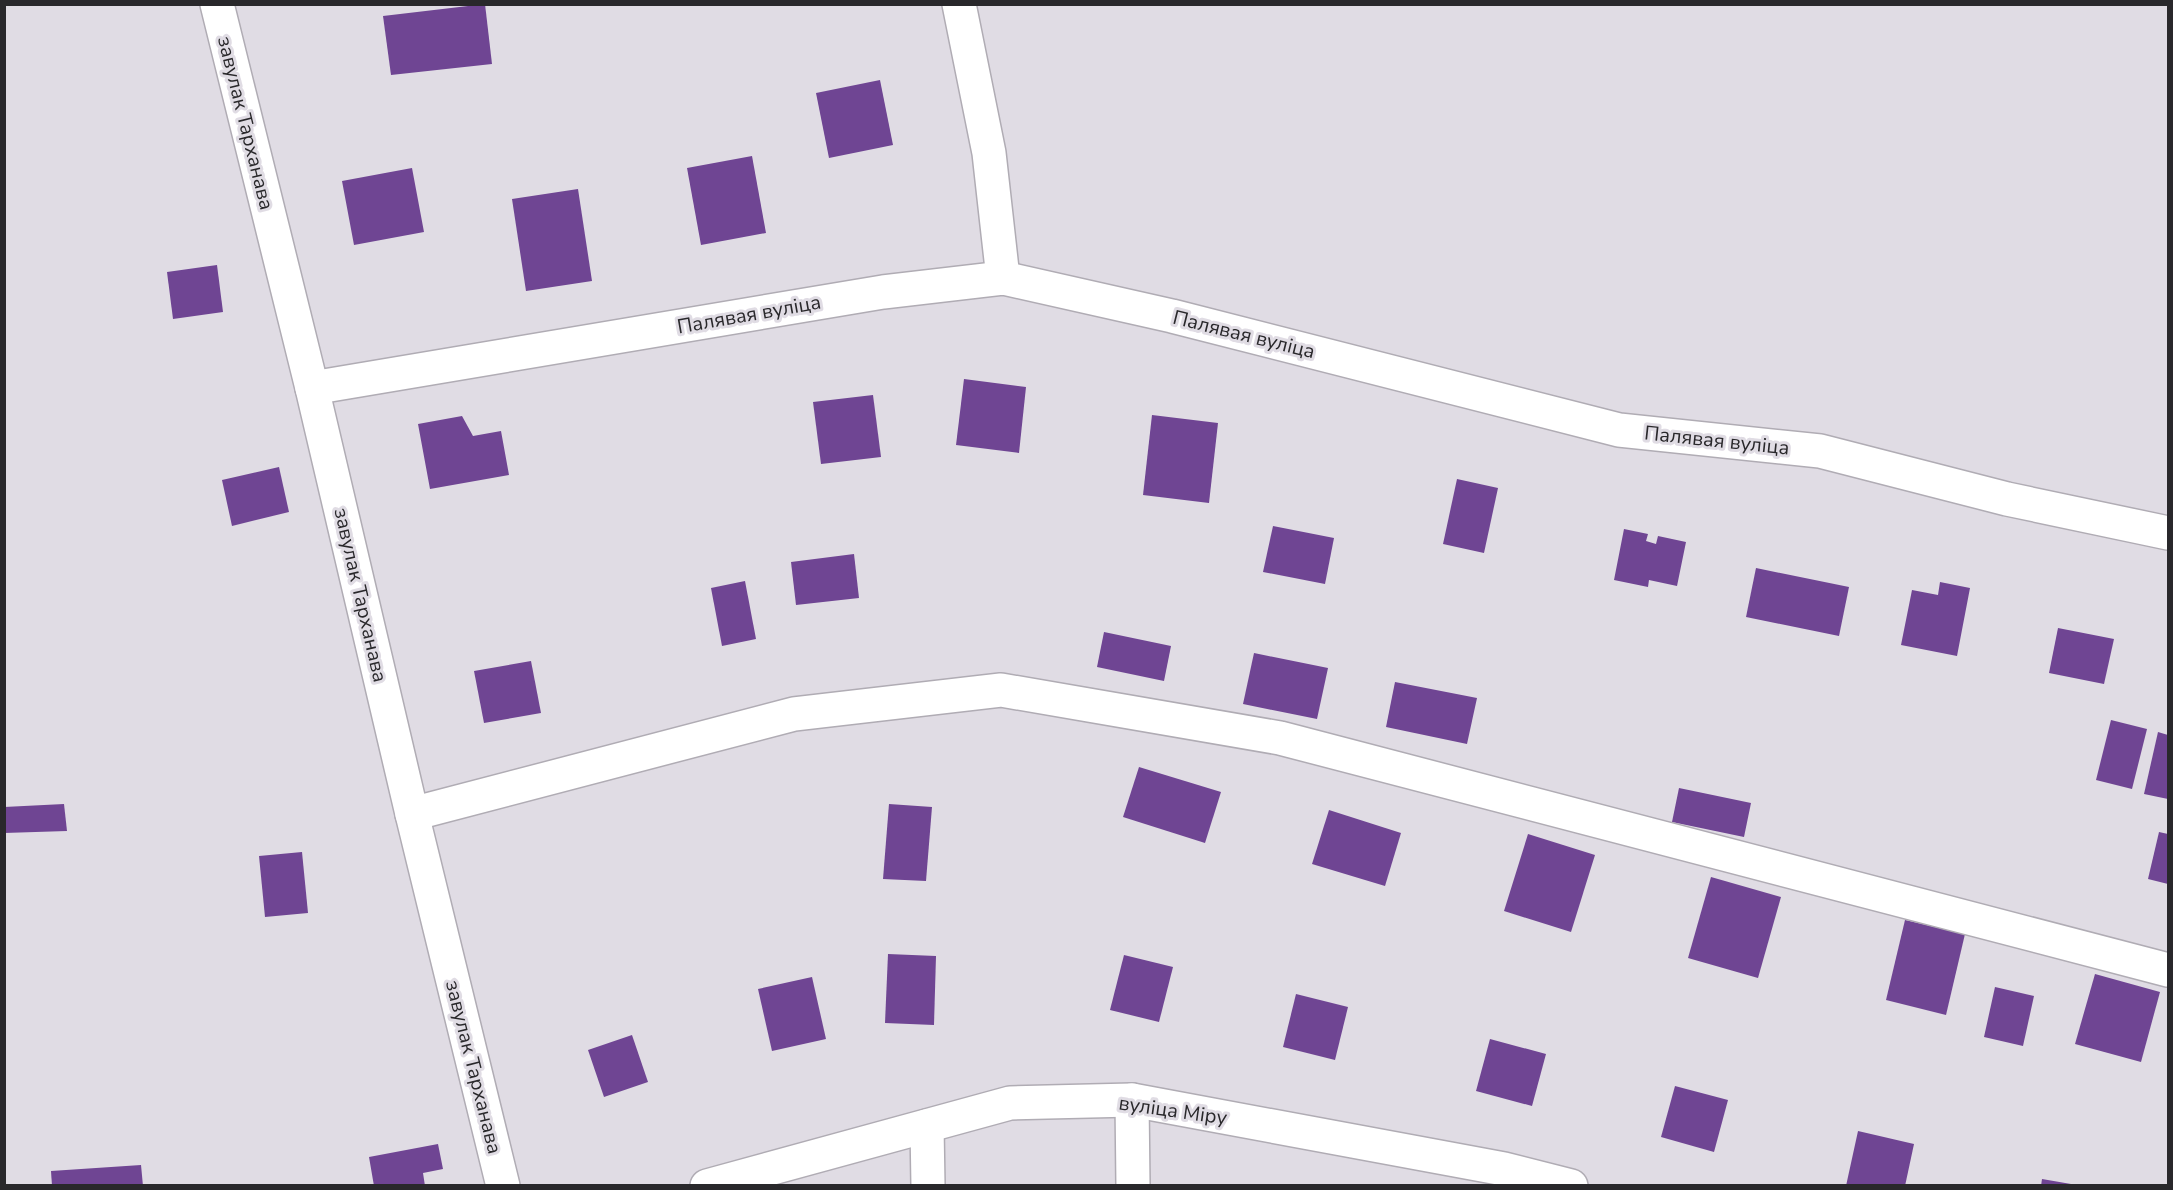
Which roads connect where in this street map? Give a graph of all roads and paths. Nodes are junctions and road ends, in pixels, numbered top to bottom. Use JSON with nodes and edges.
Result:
{"nodes":[{"id":1,"x":217,"y":4,"type":"edge"},
{"id":2,"x":959,"y":4,"type":"edge"},
{"id":3,"x":1003,"y":278,"type":"junction"},
{"id":4,"x":312,"y":388,"type":"junction"},
{"id":5,"x":2169,"y":533,"type":"edge"},
{"id":6,"x":412,"y":814,"type":"junction"},
{"id":7,"x":2169,"y":970,"type":"edge"},
{"id":8,"x":1131,"y":1100,"type":"junction"},
{"id":9,"x":927,"y":1126,"type":"junction"},
{"id":10,"x":503,"y":1185,"type":"edge"},
{"id":11,"x":707,"y":1185,"type":"edge"},
{"id":12,"x":928,"y":1185,"type":"edge"},
{"id":13,"x":1133,"y":1185,"type":"edge"},
{"id":14,"x":1571,"y":1185,"type":"edge"}],
"edges":[{"from":1,"to":4,"type":"street","name":"завулак Тарханава"},
{"from":2,"to":3,"type":"street"},
{"from":3,"to":4,"type":"street","name":"Палявая вуліца"},
{"from":3,"to":5,"type":"street","name":"Палявая вуліца"},
{"from":4,"to":6,"type":"street","name":"завулак Тарханава"},
{"from":6,"to":7,"type":"street"},
{"from":6,"to":10,"type":"street","name":"завулак Тарханава"},
{"from":8,"to":9,"type":"street","name":"вуліца Міру"},
{"from":8,"to":13,"type":"street"},
{"from":8,"to":14,"type":"street","name":"вуліца Міру"},
{"from":9,"to":11,"type":"street","name":"вуліца Міру"},
{"from":9,"to":12,"type":"street"}]}
